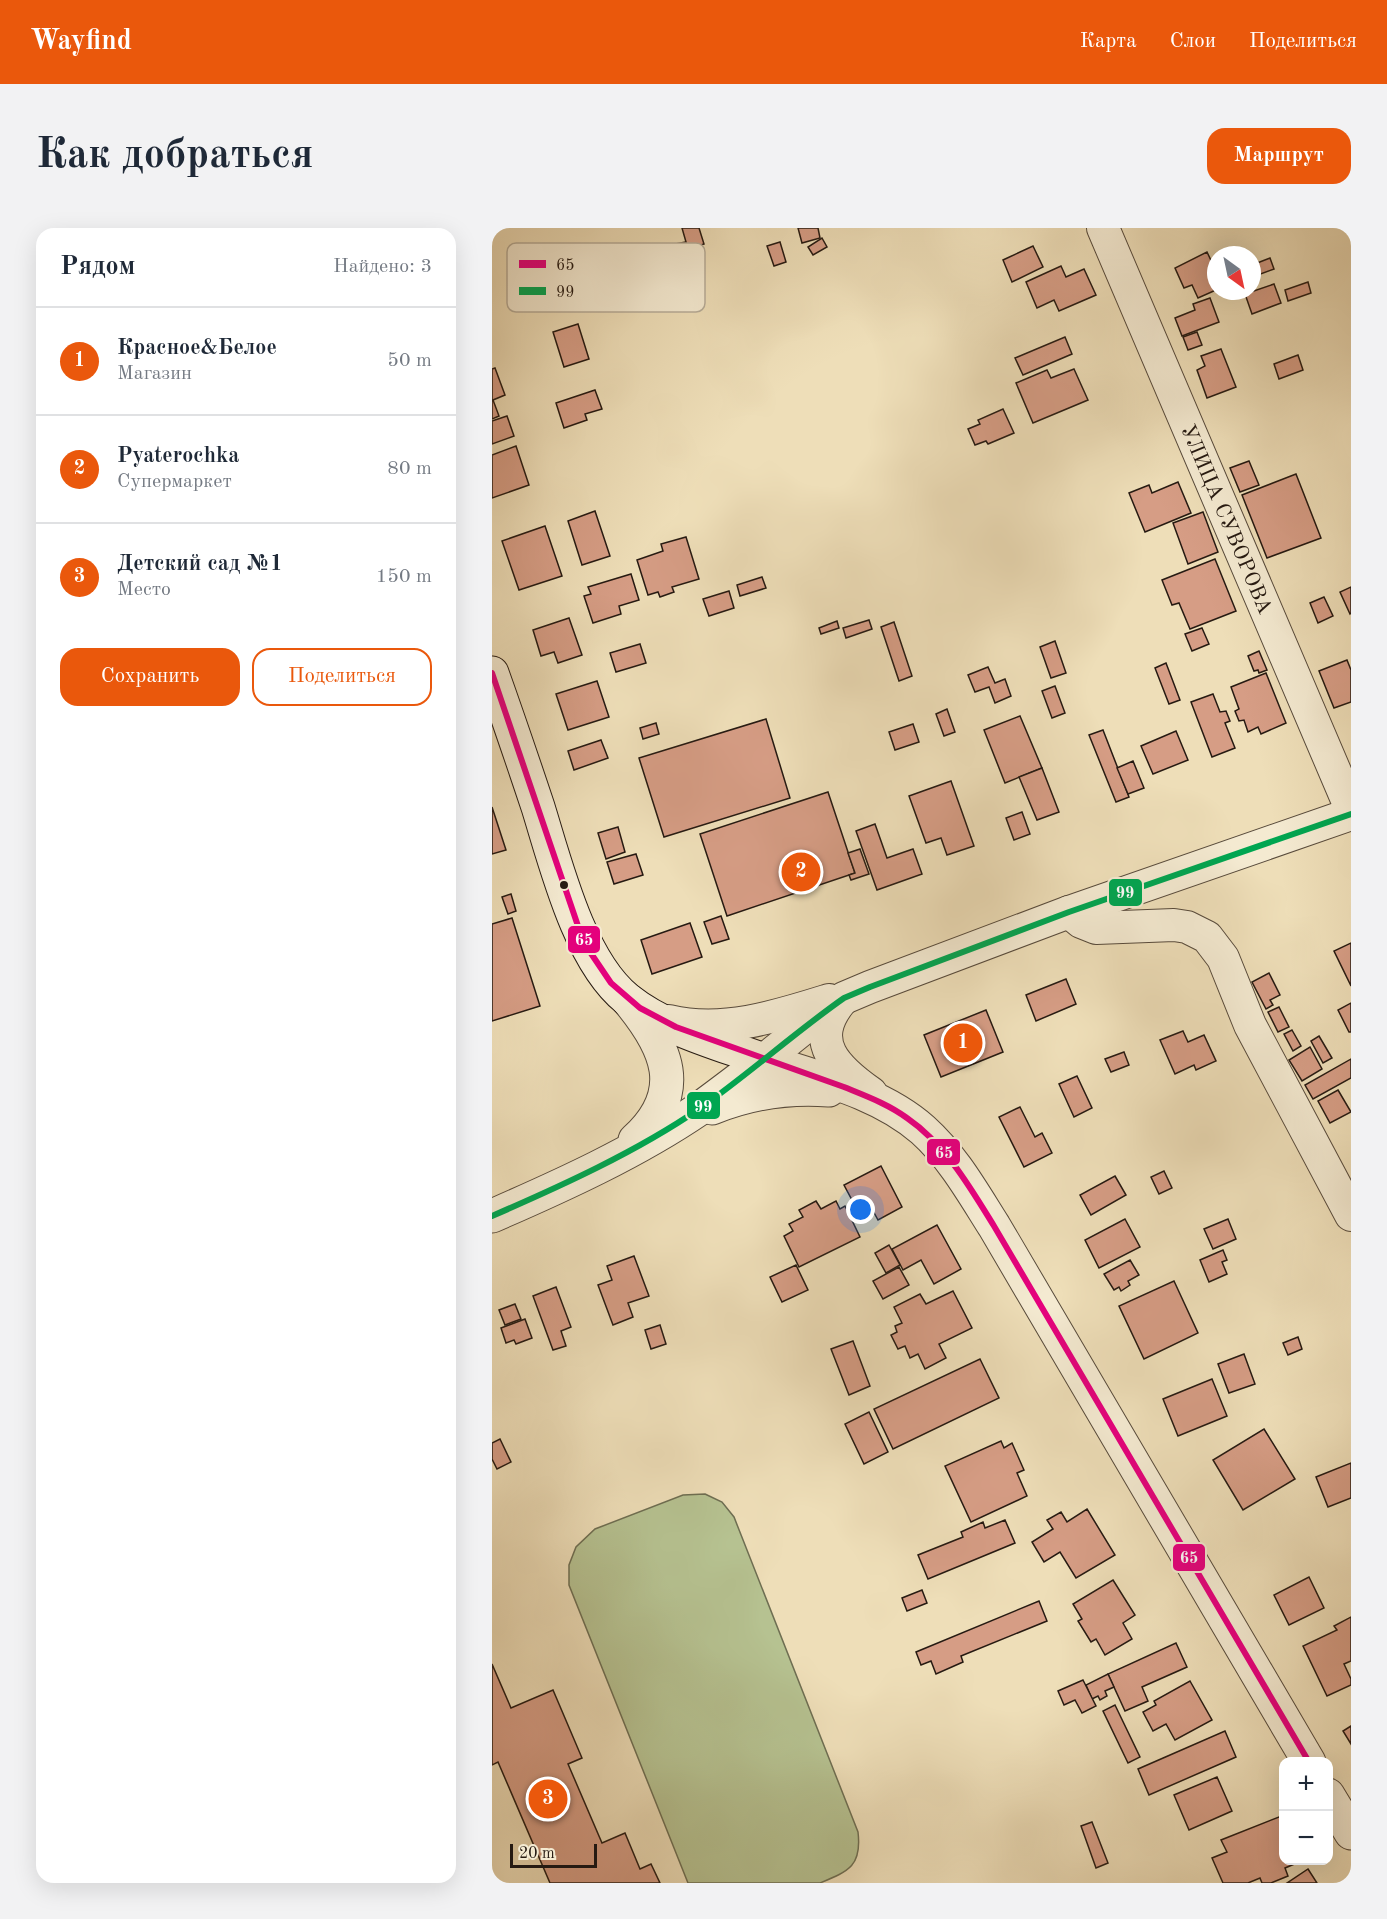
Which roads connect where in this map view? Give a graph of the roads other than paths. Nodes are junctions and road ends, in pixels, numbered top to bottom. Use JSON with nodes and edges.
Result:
{"nodes":[{"id":1,"x":1103,"y":228,"type":"edge"},
{"id":2,"x":492,"y":673,"type":"edge"},
{"id":3,"x":1351,"y":812,"type":"edge"},
{"id":4,"x":1070,"y":912,"type":"junction"},
{"id":5,"x":857,"y":993,"type":"junction"},
{"id":6,"x":626,"y":998,"type":"junction"},
{"id":7,"x":656,"y":1018,"type":"junction"},
{"id":8,"x":764,"y":1060,"type":"junction"},
{"id":9,"x":882,"y":1103,"type":"junction"},
{"id":10,"x":667,"y":1129,"type":"junction"},
{"id":11,"x":605,"y":1163,"type":"junction"},
{"id":12,"x":1351,"y":1215,"type":"edge"},
{"id":13,"x":492,"y":1216,"type":"edge"},
{"id":14,"x":1307,"y":1757,"type":"edge"},
{"id":15,"x":1333,"y":1802,"type":"edge"},
{"id":16,"x":1351,"y":1833,"type":"edge"}],
"edges":[{"from":1,"to":3,"type":"street","name":"УЛИЦА СУВОРОВА"},
{"from":2,"to":6,"type":"street"},
{"from":3,"to":4,"type":"street"},
{"from":4,"to":5,"type":"street"},
{"from":4,"to":12,"type":"street"},
{"from":5,"to":7,"type":"street"},
{"from":5,"to":8,"type":"street"},
{"from":5,"to":9,"type":"street"},
{"from":6,"to":7,"type":"street"},
{"from":6,"to":11,"type":"street"},
{"from":7,"to":8,"type":"street"},
{"from":8,"to":9,"type":"street"},
{"from":8,"to":10,"type":"street"},
{"from":9,"to":10,"type":"street"},
{"from":9,"to":14,"type":"street"},
{"from":10,"to":11,"type":"street"},
{"from":11,"to":13,"type":"street"},
{"from":15,"to":16,"type":"street"}]}
